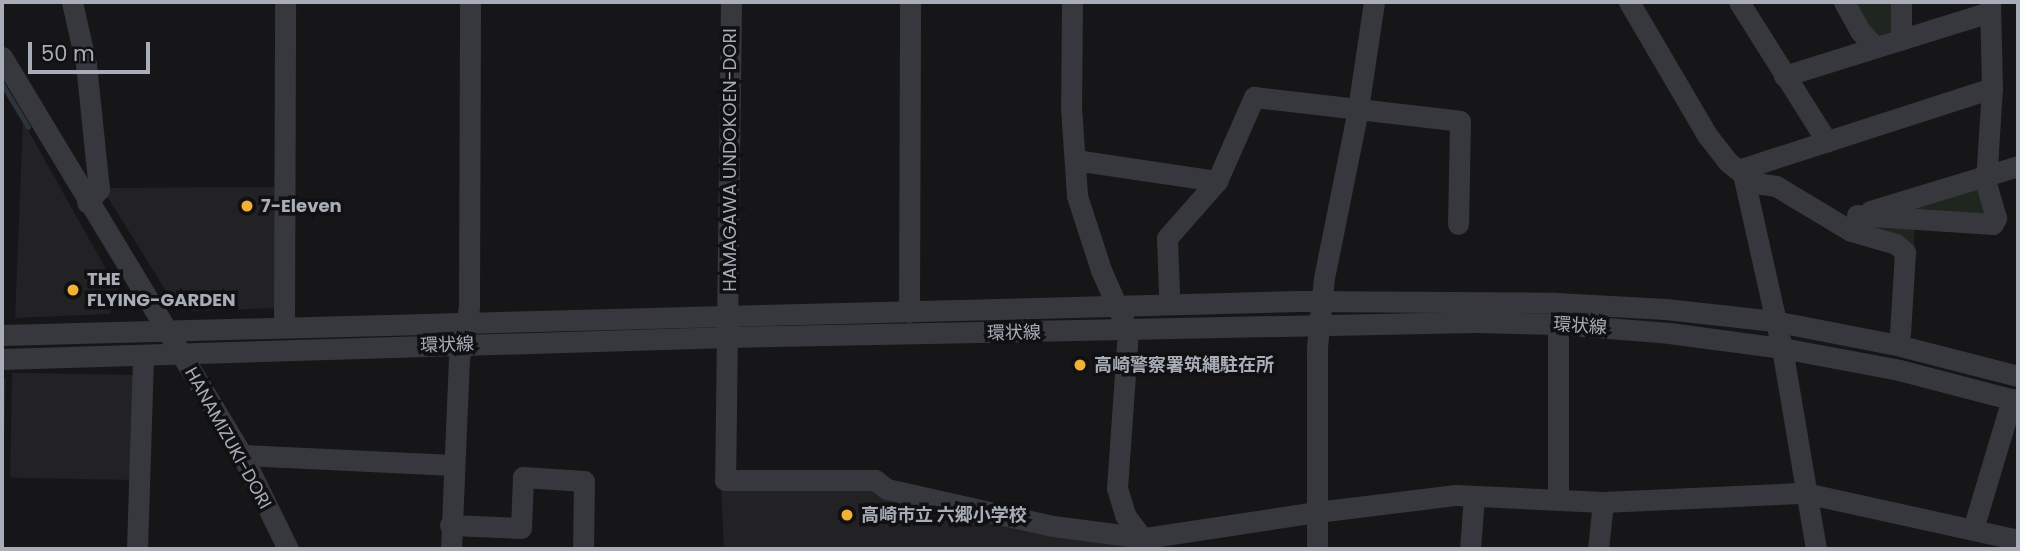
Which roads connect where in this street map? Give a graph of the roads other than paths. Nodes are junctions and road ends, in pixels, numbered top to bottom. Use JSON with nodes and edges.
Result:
{"nodes":[{"id":1,"x":72,"y":2,"type":"edge"},
{"id":2,"x":285,"y":2,"type":"edge"},
{"id":3,"x":470,"y":2,"type":"edge"},
{"id":4,"x":731,"y":2,"type":"edge"},
{"id":5,"x":910,"y":2,"type":"edge"},
{"id":6,"x":1072,"y":2,"type":"edge"},
{"id":7,"x":1374,"y":2,"type":"edge"},
{"id":8,"x":1629,"y":2,"type":"edge"},
{"id":9,"x":1739,"y":2,"type":"edge"},
{"id":10,"x":1844,"y":2,"type":"edge"},
{"id":11,"x":1901,"y":2,"type":"edge"},
{"id":12,"x":1990,"y":7,"type":"edge"},
{"id":13,"x":1901,"y":40,"type":"junction"},
{"id":14,"x":1874,"y":46,"type":"junction"},
{"id":15,"x":2,"y":57,"type":"edge"},
{"id":16,"x":1784,"y":76,"type":"junction"},
{"id":17,"x":1992,"y":88,"type":"junction"},
{"id":18,"x":1358,"y":109,"type":"junction"},
{"id":19,"x":1827,"y":142,"type":"junction"},
{"id":20,"x":1075,"y":160,"type":"junction"},
{"id":21,"x":2018,"y":166,"type":"edge"},
{"id":22,"x":1740,"y":172,"type":"junction"},
{"id":23,"x":1987,"y":174,"type":"junction"},
{"id":24,"x":1217,"y":181,"type":"junction"},
{"id":25,"x":87,"y":203,"type":"junction"},
{"id":26,"x":1857,"y":215,"type":"junction"},
{"id":27,"x":1830,"y":218,"type":"junction"},
{"id":28,"x":1458,"y":224,"type":"dead end"},
{"id":29,"x":1169,"y":293,"type":"dead end"},
{"id":30,"x":1321,"y":301,"type":"junction"},
{"id":31,"x":1117,"y":306,"type":"junction"},
{"id":32,"x":909,"y":312,"type":"junction"},
{"id":33,"x":1774,"y":321,"type":"junction"},
{"id":34,"x":466,"y":322,"type":"junction"},
{"id":35,"x":1558,"y":324,"type":"junction"},
{"id":36,"x":284,"y":327,"type":"junction"},
{"id":37,"x":729,"y":327,"type":"junction"},
{"id":38,"x":1319,"y":327,"type":"junction"},
{"id":39,"x":164,"y":328,"type":"junction"},
{"id":40,"x":1128,"y":331,"type":"junction"},
{"id":41,"x":2,"y":335,"type":"edge"},
{"id":42,"x":462,"y":344,"type":"junction"},
{"id":43,"x":1897,"y":345,"type":"junction"},
{"id":44,"x":1782,"y":348,"type":"junction"},
{"id":45,"x":142,"y":355,"type":"junction"},
{"id":46,"x":181,"y":355,"type":"junction"},
{"id":47,"x":2,"y":359,"type":"edge"},
{"id":48,"x":2018,"y":376,"type":"edge"},
{"id":49,"x":2015,"y":400,"type":"edge"},
{"id":50,"x":242,"y":456,"type":"junction"},
{"id":51,"x":453,"y":465,"type":"junction"},
{"id":52,"x":1805,"y":493,"type":"junction"},
{"id":53,"x":1474,"y":496,"type":"junction"},
{"id":54,"x":1558,"y":500,"type":"junction"},
{"id":55,"x":1603,"y":502,"type":"junction"},
{"id":56,"x":1317,"y":512,"type":"junction"},
{"id":57,"x":450,"y":525,"type":"junction"},
{"id":58,"x":1973,"y":529,"type":"junction"},
{"id":59,"x":2018,"y":540,"type":"edge"},
{"id":60,"x":1147,"y":544,"type":"edge"},
{"id":61,"x":137,"y":549,"type":"edge"},
{"id":62,"x":288,"y":549,"type":"edge"},
{"id":63,"x":451,"y":549,"type":"edge"},
{"id":64,"x":583,"y":549,"type":"edge"},
{"id":65,"x":1317,"y":549,"type":"edge"},
{"id":66,"x":1470,"y":549,"type":"edge"},
{"id":67,"x":1598,"y":549,"type":"edge"},
{"id":68,"x":1816,"y":549,"type":"edge"}],
"edges":[{"from":1,"to":25,"type":"street"},
{"from":2,"to":36,"type":"street"},
{"from":3,"to":34,"type":"street"},
{"from":4,"to":37,"type":"street","name":"HAMAGAWA UNDOKOEN-DORI"},
{"from":5,"to":32,"type":"street"},
{"from":6,"to":20,"type":"street"},
{"from":7,"to":18,"type":"street"},
{"from":8,"to":22,"type":"street"},
{"from":9,"to":16,"type":"street"},
{"from":10,"to":14,"type":"street"},
{"from":11,"to":13,"type":"street"},
{"from":12,"to":13,"type":"street"},
{"from":12,"to":17,"type":"street"},
{"from":13,"to":14,"type":"street"},
{"from":14,"to":16,"type":"street"},
{"from":15,"to":25,"type":"street","name":"HANAMIZUKI-DORI"},
{"from":16,"to":19,"type":"street"},
{"from":17,"to":19,"type":"street"},
{"from":17,"to":23,"type":"street"},
{"from":18,"to":24,"type":"street"},
{"from":18,"to":28,"type":"street"},
{"from":18,"to":30,"type":"street"},
{"from":19,"to":22,"type":"street"},
{"from":20,"to":24,"type":"street"},
{"from":20,"to":31,"type":"street"},
{"from":21,"to":23,"type":"street"},
{"from":22,"to":27,"type":"street"},
{"from":22,"to":33,"type":"street"},
{"from":23,"to":26,"type":"street"},
{"from":23,"to":26,"type":"street"},
{"from":24,"to":29,"type":"street"},
{"from":25,"to":39,"type":"street","name":"HANAMIZUKI-DORI"},
{"from":26,"to":27,"type":"street"},
{"from":27,"to":43,"type":"street"},
{"from":30,"to":31,"type":"street","name":"環状線"},
{"from":30,"to":33,"type":"street","name":"環状線"},
{"from":30,"to":38,"type":"street"},
{"from":31,"to":32,"type":"street","name":"環状線"},
{"from":31,"to":40,"type":"street"},
{"from":32,"to":37,"type":"street","name":"環状線"},
{"from":33,"to":43,"type":"street","name":"環状線"},
{"from":33,"to":44,"type":"street"},
{"from":34,"to":36,"type":"street","name":"環状線"},
{"from":34,"to":37,"type":"street","name":"環状線"},
{"from":34,"to":42,"type":"street"},
{"from":35,"to":38,"type":"street","name":"環状線"},
{"from":35,"to":44,"type":"street","name":"環状線"},
{"from":35,"to":54,"type":"street"},
{"from":36,"to":39,"type":"street","name":"環状線"},
{"from":37,"to":40,"type":"street","name":"環状線"},
{"from":37,"to":42,"type":"street","name":"環状線"},
{"from":37,"to":60,"type":"street","name":"HAMAGAWA UNDOKOEN-DORI"},
{"from":38,"to":40,"type":"street","name":"環状線"},
{"from":38,"to":56,"type":"street"},
{"from":39,"to":41,"type":"street","name":"環状線"},
{"from":39,"to":46,"type":"street","name":"HANAMIZUKI-DORI"},
{"from":40,"to":60,"type":"street"},
{"from":42,"to":46,"type":"street","name":"環状線"},
{"from":42,"to":51,"type":"street"},
{"from":43,"to":48,"type":"street","name":"環状線"},
{"from":44,"to":49,"type":"street","name":"環状線"},
{"from":44,"to":52,"type":"street"},
{"from":45,"to":46,"type":"street","name":"環状線"},
{"from":45,"to":47,"type":"street","name":"環状線"},
{"from":45,"to":61,"type":"street"},
{"from":46,"to":50,"type":"street","name":"HANAMIZUKI-DORI"},
{"from":49,"to":58,"type":"street"},
{"from":50,"to":51,"type":"street"},
{"from":50,"to":62,"type":"street","name":"HANAMIZUKI-DORI"},
{"from":51,"to":57,"type":"street"},
{"from":52,"to":55,"type":"street"},
{"from":52,"to":58,"type":"street"},
{"from":52,"to":68,"type":"street"},
{"from":53,"to":54,"type":"street"},
{"from":53,"to":56,"type":"street"},
{"from":53,"to":66,"type":"street"},
{"from":54,"to":55,"type":"street"},
{"from":55,"to":67,"type":"street"},
{"from":56,"to":60,"type":"street"},
{"from":56,"to":65,"type":"street"},
{"from":57,"to":63,"type":"street"},
{"from":57,"to":64,"type":"street"},
{"from":58,"to":59,"type":"street"}]}
